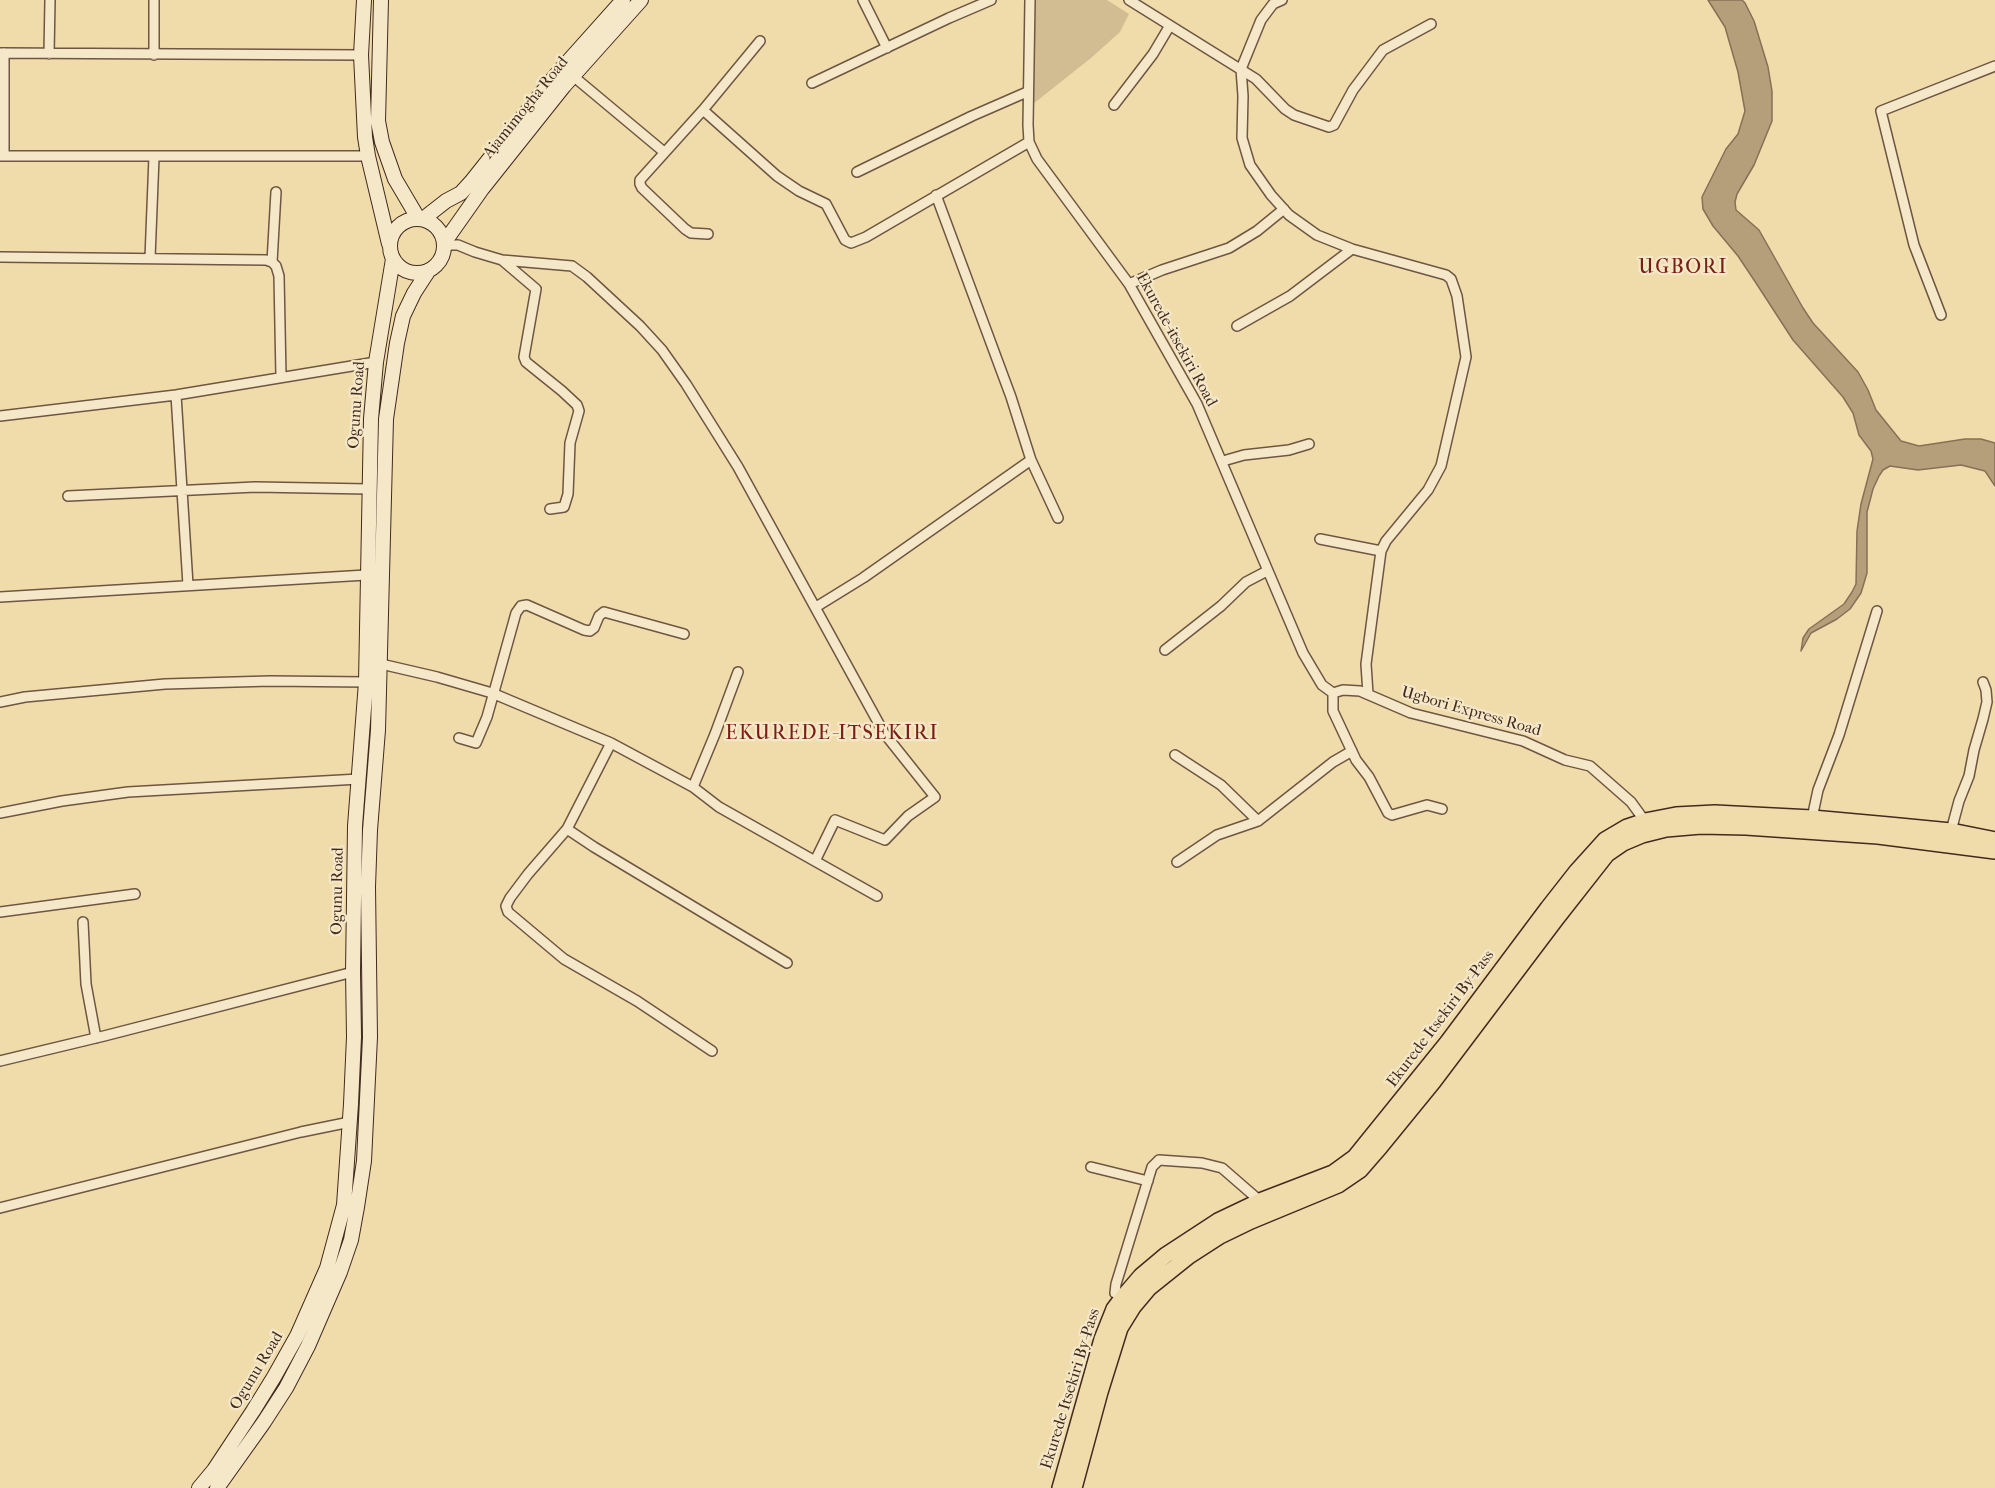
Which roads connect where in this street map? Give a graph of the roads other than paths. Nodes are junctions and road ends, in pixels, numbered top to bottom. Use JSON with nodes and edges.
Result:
{"nodes":[{"id":1,"x":50,"y":0,"type":"edge"},
{"id":2,"x":154,"y":0,"type":"edge"},
{"id":3,"x":364,"y":0,"type":"edge"},
{"id":4,"x":381,"y":0,"type":"edge"},
{"id":5,"x":623,"y":0,"type":"edge"},
{"id":6,"x":641,"y":0,"type":"edge"},
{"id":7,"x":863,"y":0,"type":"edge"},
{"id":8,"x":991,"y":0,"type":"edge"},
{"id":9,"x":1030,"y":0,"type":"edge"},
{"id":10,"x":1129,"y":0,"type":"edge"},
{"id":11,"x":1282,"y":0,"type":"edge"},
{"id":12,"x":1431,"y":24,"type":"dead end"},
{"id":13,"x":1170,"y":27,"type":"junction"},
{"id":14,"x":760,"y":41,"type":"dead end"},
{"id":15,"x":887,"y":48,"type":"junction"},
{"id":16,"x":2,"y":53,"type":"edge"},
{"id":17,"x":49,"y":54,"type":"junction"},
{"id":18,"x":154,"y":55,"type":"junction"},
{"id":19,"x":361,"y":55,"type":"junction"},
{"id":20,"x":1995,"y":66,"type":"edge"},
{"id":21,"x":1241,"y":69,"type":"junction"},
{"id":22,"x":573,"y":76,"type":"junction"},
{"id":23,"x":812,"y":83,"type":"dead end"},
{"id":24,"x":1028,"y":93,"type":"junction"},
{"id":25,"x":1114,"y":105,"type":"dead end"},
{"id":26,"x":703,"y":110,"type":"junction"},
{"id":27,"x":1029,"y":142,"type":"junction"},
{"id":28,"x":664,"y":152,"type":"junction"},
{"id":29,"x":2,"y":156,"type":"edge"},
{"id":30,"x":368,"y":156,"type":"junction"},
{"id":31,"x":154,"y":157,"type":"junction"},
{"id":32,"x":857,"y":172,"type":"dead end"},
{"id":33,"x":276,"y":192,"type":"dead end"},
{"id":34,"x":936,"y":195,"type":"junction"},
{"id":35,"x":1284,"y":209,"type":"junction"},
{"id":36,"x":421,"y":218,"type":"junction"},
{"id":37,"x":708,"y":234,"type":"dead end"},
{"id":38,"x":389,"y":243,"type":"junction"},
{"id":39,"x":444,"y":245,"type":"junction"},
{"id":40,"x":1352,"y":249,"type":"junction"},
{"id":41,"x":0,"y":257,"type":"edge"},
{"id":42,"x":150,"y":258,"type":"junction"},
{"id":43,"x":393,"y":259,"type":"junction"},
{"id":44,"x":502,"y":260,"type":"junction"},
{"id":45,"x":272,"y":262,"type":"junction"},
{"id":46,"x":429,"y":270,"type":"junction"},
{"id":47,"x":1129,"y":284,"type":"junction"},
{"id":48,"x":1941,"y":315,"type":"dead end"},
{"id":49,"x":1237,"y":326,"type":"dead end"},
{"id":50,"x":376,"y":362,"type":"junction"},
{"id":51,"x":281,"y":377,"type":"junction"},
{"id":52,"x":176,"y":395,"type":"junction"},
{"id":53,"x":0,"y":416,"type":"edge"},
{"id":54,"x":1309,"y":444,"type":"dead end"},
{"id":55,"x":1031,"y":460,"type":"junction"},
{"id":56,"x":1223,"y":461,"type":"junction"},
{"id":57,"x":369,"y":489,"type":"junction"},
{"id":58,"x":183,"y":491,"type":"junction"},
{"id":59,"x":69,"y":496,"type":"dead end"},
{"id":60,"x":550,"y":509,"type":"dead end"},
{"id":61,"x":1058,"y":518,"type":"dead end"},
{"id":62,"x":1320,"y":539,"type":"dead end"},
{"id":63,"x":1381,"y":551,"type":"junction"},
{"id":64,"x":1267,"y":571,"type":"junction"},
{"id":65,"x":366,"y":575,"type":"junction"},
{"id":66,"x":188,"y":585,"type":"junction"},
{"id":67,"x":0,"y":597,"type":"edge"},
{"id":68,"x":816,"y":607,"type":"junction"},
{"id":69,"x":1877,"y":611,"type":"dead end"},
{"id":70,"x":381,"y":617,"type":"junction"},
{"id":71,"x":366,"y":619,"type":"junction"},
{"id":72,"x":684,"y":634,"type":"dead end"},
{"id":73,"x":1165,"y":650,"type":"dead end"},
{"id":74,"x":381,"y":664,"type":"junction"},
{"id":75,"x":738,"y":672,"type":"dead end"},
{"id":76,"x":366,"y":682,"type":"junction"},
{"id":77,"x":1983,"y":682,"type":"dead end"},
{"id":78,"x":492,"y":693,"type":"junction"},
{"id":79,"x":1333,"y":693,"type":"junction"},
{"id":80,"x":1368,"y":694,"type":"junction"},
{"id":81,"x":0,"y":702,"type":"edge"},
{"id":82,"x":459,"y":738,"type":"dead end"},
{"id":83,"x":610,"y":743,"type":"junction"},
{"id":84,"x":1352,"y":751,"type":"junction"},
{"id":85,"x":1175,"y":754,"type":"dead end"},
{"id":86,"x":359,"y":779,"type":"junction"},
{"id":87,"x":693,"y":787,"type":"junction"},
{"id":88,"x":1442,"y":809,"type":"dead end"},
{"id":89,"x":0,"y":813,"type":"edge"},
{"id":90,"x":1812,"y":818,"type":"junction"},
{"id":91,"x":1258,"y":821,"type":"junction"},
{"id":92,"x":1648,"y":827,"type":"junction"},
{"id":93,"x":567,"y":829,"type":"junction"},
{"id":94,"x":1950,"y":831,"type":"junction"},
{"id":95,"x":1995,"y":840,"type":"edge"},
{"id":96,"x":1995,"y":851,"type":"edge"},
{"id":97,"x":815,"y":861,"type":"junction"},
{"id":98,"x":1177,"y":862,"type":"dead end"},
{"id":99,"x":135,"y":894,"type":"dead end"},
{"id":100,"x":877,"y":896,"type":"dead end"},
{"id":101,"x":0,"y":912,"type":"edge"},
{"id":102,"x":83,"y":922,"type":"dead end"},
{"id":103,"x":787,"y":963,"type":"dead end"},
{"id":104,"x":353,"y":972,"type":"junction"},
{"id":105,"x":96,"y":1038,"type":"junction"},
{"id":106,"x":712,"y":1051,"type":"dead end"},
{"id":107,"x":0,"y":1061,"type":"edge"},
{"id":108,"x":350,"y":1122,"type":"junction"},
{"id":109,"x":1091,"y":1167,"type":"dead end"},
{"id":110,"x":1148,"y":1181,"type":"junction"},
{"id":111,"x":1260,"y":1201,"type":"junction"},
{"id":112,"x":0,"y":1208,"type":"edge"},
{"id":113,"x":1123,"y":1297,"type":"junction"},
{"id":114,"x":199,"y":1488,"type":"edge"},
{"id":115,"x":217,"y":1488,"type":"edge"},
{"id":116,"x":1060,"y":1488,"type":"edge"},
{"id":117,"x":1074,"y":1488,"type":"edge"}],
"edges":[{"from":1,"to":17,"type":"street"},
{"from":2,"to":18,"type":"street"},
{"from":3,"to":19,"type":"main road"},
{"from":4,"to":36,"type":"main road"},
{"from":5,"to":36,"type":"main road","name":"Ajamimogha Road"},
{"from":6,"to":22,"type":"main road","name":"Ajamimogha Road"},
{"from":7,"to":15,"type":"street"},
{"from":8,"to":15,"type":"street"},
{"from":9,"to":24,"type":"street","name":"Ekurede-itsekiri Road"},
{"from":10,"to":13,"type":"street"},
{"from":11,"to":21,"type":"street"},
{"from":12,"to":21,"type":"street"},
{"from":13,"to":21,"type":"street"},
{"from":13,"to":25,"type":"street"},
{"from":14,"to":26,"type":"street"},
{"from":15,"to":23,"type":"street"},
{"from":16,"to":17,"type":"street"},
{"from":16,"to":29,"type":"street"},
{"from":17,"to":18,"type":"street"},
{"from":18,"to":19,"type":"street"},
{"from":19,"to":30,"type":"main road"},
{"from":20,"to":48,"type":"street"},
{"from":21,"to":35,"type":"street"},
{"from":22,"to":28,"type":"street"},
{"from":22,"to":39,"type":"main road","name":"Ajamimogha Road"},
{"from":24,"to":27,"type":"street","name":"Ekurede-itsekiri Road"},
{"from":24,"to":32,"type":"street"},
{"from":26,"to":28,"type":"street"},
{"from":26,"to":34,"type":"street"},
{"from":27,"to":34,"type":"street"},
{"from":27,"to":47,"type":"street","name":"Ekurede-itsekiri Road"},
{"from":28,"to":37,"type":"street"},
{"from":29,"to":31,"type":"street"},
{"from":30,"to":31,"type":"street"},
{"from":30,"to":38,"type":"main road"},
{"from":31,"to":42,"type":"street"},
{"from":33,"to":45,"type":"street"},
{"from":34,"to":55,"type":"street"},
{"from":35,"to":40,"type":"street"},
{"from":35,"to":47,"type":"street"},
{"from":36,"to":38,"type":"main road"},
{"from":36,"to":39,"type":"main road"},
{"from":38,"to":43,"type":"main road"},
{"from":39,"to":44,"type":"street"},
{"from":39,"to":46,"type":"main road"},
{"from":40,"to":49,"type":"street"},
{"from":40,"to":63,"type":"street"},
{"from":41,"to":42,"type":"street"},
{"from":42,"to":45,"type":"street"},
{"from":43,"to":46,"type":"main road"},
{"from":43,"to":50,"type":"main road","name":"Ogunu Road"},
{"from":44,"to":60,"type":"street"},
{"from":44,"to":68,"type":"street"},
{"from":45,"to":51,"type":"street"},
{"from":46,"to":70,"type":"main road","name":"Ogunu Road"},
{"from":47,"to":56,"type":"street","name":"Ekurede-itsekiri Road"},
{"from":50,"to":51,"type":"street"},
{"from":50,"to":57,"type":"main road","name":"Ogunu Road"},
{"from":51,"to":52,"type":"street"},
{"from":52,"to":53,"type":"street"},
{"from":52,"to":58,"type":"street"},
{"from":54,"to":56,"type":"street"},
{"from":55,"to":61,"type":"street"},
{"from":55,"to":68,"type":"street"},
{"from":56,"to":64,"type":"street","name":"Ekurede-itsekiri Road"},
{"from":57,"to":58,"type":"street"},
{"from":57,"to":65,"type":"main road","name":"Ogunu Road"},
{"from":58,"to":59,"type":"street"},
{"from":58,"to":66,"type":"street"},
{"from":62,"to":63,"type":"street"},
{"from":63,"to":80,"type":"street"},
{"from":64,"to":73,"type":"street"},
{"from":64,"to":79,"type":"street","name":"Ekurede-itsekiri Road"},
{"from":65,"to":66,"type":"street"},
{"from":65,"to":71,"type":"main road","name":"Ogunu Road"},
{"from":66,"to":67,"type":"street"},
{"from":68,"to":97,"type":"street"},
{"from":69,"to":90,"type":"street"},
{"from":70,"to":71,"type":"main road"},
{"from":70,"to":74,"type":"main road","name":"Ogunu Road"},
{"from":71,"to":76,"type":"main road","name":"Ogunu Road"},
{"from":72,"to":78,"type":"street"},
{"from":74,"to":78,"type":"street"},
{"from":74,"to":115,"type":"main road","name":"Ogunu Road"},
{"from":75,"to":87,"type":"street"},
{"from":76,"to":81,"type":"street"},
{"from":76,"to":86,"type":"main road","name":"Ogunu Road"},
{"from":77,"to":94,"type":"street"},
{"from":78,"to":82,"type":"street"},
{"from":78,"to":83,"type":"street"},
{"from":79,"to":80,"type":"street","name":"Ugbori Express Road"},
{"from":79,"to":84,"type":"street"},
{"from":80,"to":92,"type":"street","name":"Ugbori Express Road"},
{"from":83,"to":87,"type":"street"},
{"from":83,"to":93,"type":"street"},
{"from":84,"to":88,"type":"street"},
{"from":84,"to":91,"type":"street"},
{"from":85,"to":91,"type":"street"},
{"from":86,"to":89,"type":"street"},
{"from":86,"to":104,"type":"main road","name":"Ogunu Road"},
{"from":87,"to":97,"type":"street"},
{"from":90,"to":92,"type":"main road","name":"Ekurede Itsekiri By-Pass"},
{"from":90,"to":94,"type":"main road","name":"Ekurede Itsekiri By-Pass"},
{"from":91,"to":98,"type":"street"},
{"from":92,"to":96,"type":"main road","name":"Ekurede Itsekiri By-Pass"},
{"from":92,"to":111,"type":"main road","name":"Ekurede Itsekiri By-Pass"},
{"from":92,"to":117,"type":"main road","name":"Ekurede Itsekiri By-Pass"},
{"from":93,"to":103,"type":"street"},
{"from":93,"to":106,"type":"street"},
{"from":94,"to":95,"type":"main road","name":"Ekurede Itsekiri By-Pass"},
{"from":97,"to":100,"type":"street"},
{"from":99,"to":101,"type":"street"},
{"from":102,"to":105,"type":"street"},
{"from":104,"to":105,"type":"street"},
{"from":104,"to":108,"type":"main road","name":"Ogunu Road"},
{"from":105,"to":107,"type":"street"},
{"from":108,"to":112,"type":"street"},
{"from":108,"to":114,"type":"main road","name":"Ogunu Road"},
{"from":109,"to":110,"type":"street"},
{"from":110,"to":111,"type":"street"},
{"from":110,"to":113,"type":"street"},
{"from":111,"to":113,"type":"main road","name":"Ekurede Itsekiri By-Pass"},
{"from":113,"to":116,"type":"main road","name":"Ekurede Itsekiri By-Pass"}]}
